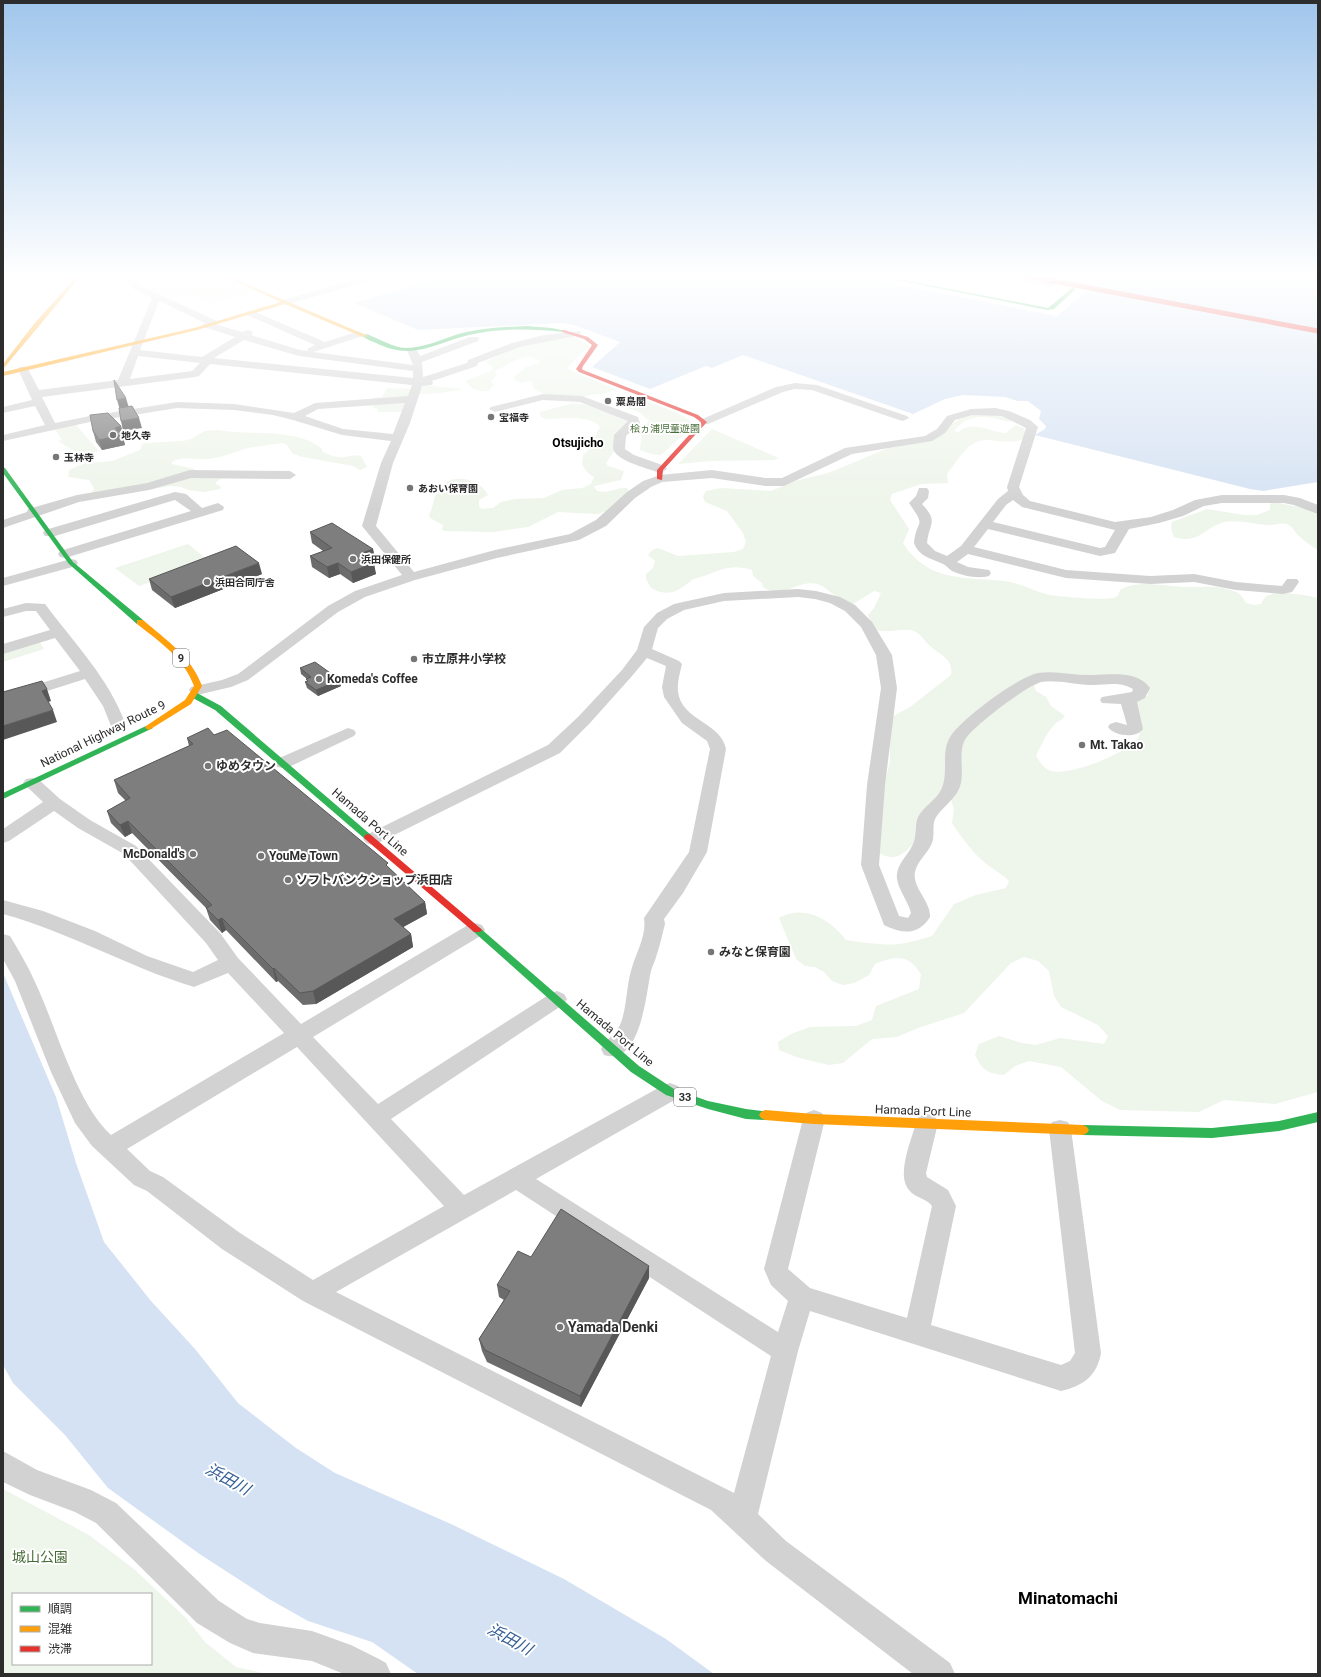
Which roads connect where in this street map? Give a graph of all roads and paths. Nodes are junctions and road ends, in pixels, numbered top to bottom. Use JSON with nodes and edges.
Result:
{"nodes":[{"id":1,"x":12,"y":355,"type":"edge"},
{"id":2,"x":81,"y":355,"type":"edge"},
{"id":3,"x":133,"y":355,"type":"edge"},
{"id":4,"x":164,"y":355,"type":"edge"},
{"id":5,"x":213,"y":355,"type":"edge"},
{"id":6,"x":323,"y":355,"type":"edge"},
{"id":7,"x":414,"y":355,"type":"edge"},
{"id":8,"x":437,"y":355,"type":"edge"},
{"id":9,"x":489,"y":355,"type":"edge"},
{"id":10,"x":590,"y":355,"type":"edge"},
{"id":11,"x":206,"y":360,"type":"junction"},
{"id":12,"x":417,"y":364,"type":"junction"},
{"id":13,"x":3,"y":367,"type":"edge"},
{"id":14,"x":24,"y":369,"type":"junction"},
{"id":15,"x":3,"y":374,"type":"edge"},
{"id":16,"x":123,"y":382,"type":"junction"},
{"id":17,"x":423,"y":383,"type":"junction"},
{"id":18,"x":37,"y":398,"type":"junction"},
{"id":19,"x":412,"y":399,"type":"junction"},
{"id":20,"x":495,"y":409,"type":"dead end"},
{"id":21,"x":3,"y":410,"type":"edge"},
{"id":22,"x":296,"y":417,"type":"junction"},
{"id":23,"x":903,"y":418,"type":"dead end"},
{"id":24,"x":704,"y":422,"type":"junction"},
{"id":25,"x":51,"y":427,"type":"junction"},
{"id":26,"x":3,"y":438,"type":"edge"},
{"id":27,"x":396,"y":438,"type":"junction"},
{"id":28,"x":253,"y":464,"type":"dead end"},
{"id":29,"x":3,"y":469,"type":"edge"},
{"id":30,"x":210,"y":474,"type":"junction"},
{"id":31,"x":661,"y":474,"type":"junction"},
{"id":32,"x":290,"y":475,"type":"dead end"},
{"id":33,"x":923,"y":491,"type":"dead end"},
{"id":34,"x":1015,"y":492,"type":"junction"},
{"id":35,"x":218,"y":507,"type":"dead end"},
{"id":36,"x":1318,"y":510,"type":"edge"},
{"id":37,"x":199,"y":512,"type":"junction"},
{"id":38,"x":34,"y":513,"type":"junction"},
{"id":39,"x":3,"y":524,"type":"edge"},
{"id":40,"x":985,"y":524,"type":"junction"},
{"id":41,"x":1124,"y":526,"type":"junction"},
{"id":42,"x":50,"y":533,"type":"junction"},
{"id":43,"x":966,"y":549,"type":"junction"},
{"id":44,"x":68,"y":558,"type":"junction"},
{"id":45,"x":949,"y":561,"type":"junction"},
{"id":46,"x":984,"y":573,"type":"dead end"},
{"id":47,"x":410,"y":577,"type":"junction"},
{"id":48,"x":3,"y":582,"type":"edge"},
{"id":49,"x":1292,"y":582,"type":"dead end"},
{"id":50,"x":3,"y":613,"type":"edge"},
{"id":51,"x":59,"y":632,"type":"junction"},
{"id":52,"x":3,"y":649,"type":"edge"},
{"id":53,"x":644,"y":651,"type":"junction"},
{"id":54,"x":89,"y":673,"type":"junction"},
{"id":55,"x":195,"y":693,"type":"junction"},
{"id":56,"x":1132,"y":698,"type":"junction"},
{"id":57,"x":3,"y":700,"type":"edge"},
{"id":58,"x":1108,"y":700,"type":"dead end"},
{"id":59,"x":117,"y":723,"type":"dead end"},
{"id":60,"x":1116,"y":727,"type":"dead end"},
{"id":61,"x":348,"y":733,"type":"dead end"},
{"id":62,"x":283,"y":762,"type":"junction"},
{"id":63,"x":32,"y":783,"type":"junction"},
{"id":64,"x":3,"y":796,"type":"edge"},
{"id":65,"x":54,"y":803,"type":"junction"},
{"id":66,"x":3,"y":837,"type":"edge"},
{"id":67,"x":372,"y":839,"type":"junction"},
{"id":68,"x":3,"y":908,"type":"edge"},
{"id":69,"x":475,"y":930,"type":"junction"},
{"id":70,"x":3,"y":941,"type":"edge"},
{"id":71,"x":231,"y":963,"type":"junction"},
{"id":72,"x":557,"y":999,"type":"junction"},
{"id":73,"x":299,"y":1034,"type":"junction"},
{"id":74,"x":612,"y":1050,"type":"junction"},
{"id":75,"x":670,"y":1092,"type":"junction"},
{"id":76,"x":376,"y":1117,"type":"junction"},
{"id":77,"x":1318,"y":1117,"type":"edge"},
{"id":78,"x":814,"y":1119,"type":"junction"},
{"id":79,"x":927,"y":1124,"type":"junction"},
{"id":80,"x":1060,"y":1129,"type":"junction"},
{"id":81,"x":111,"y":1147,"type":"junction"},
{"id":82,"x":516,"y":1178,"type":"junction"},
{"id":83,"x":462,"y":1208,"type":"junction"},
{"id":84,"x":312,"y":1293,"type":"junction"},
{"id":85,"x":802,"y":1297,"type":"junction"},
{"id":86,"x":917,"y":1333,"type":"junction"},
{"id":87,"x":785,"y":1351,"type":"junction"},
{"id":88,"x":3,"y":1465,"type":"edge"},
{"id":89,"x":742,"y":1519,"type":"junction"},
{"id":90,"x":375,"y":1674,"type":"edge"},
{"id":91,"x":939,"y":1674,"type":"edge"}],
"edges":[{"from":1,"to":13,"type":"main road"},
{"from":2,"to":14,"type":"main road"},
{"from":3,"to":16,"type":"street"},
{"from":4,"to":11,"type":"street"},
{"from":5,"to":11,"type":"street"},
{"from":6,"to":12,"type":"street"},
{"from":7,"to":12,"type":"street"},
{"from":8,"to":12,"type":"street"},
{"from":9,"to":17,"type":"street"},
{"from":10,"to":24,"type":"main road"},
{"from":11,"to":16,"type":"street"},
{"from":11,"to":17,"type":"street"},
{"from":12,"to":17,"type":"street"},
{"from":14,"to":15,"type":"main road"},
{"from":14,"to":18,"type":"street"},
{"from":16,"to":18,"type":"street"},
{"from":17,"to":19,"type":"street"},
{"from":18,"to":21,"type":"street"},
{"from":18,"to":25,"type":"street"},
{"from":19,"to":22,"type":"street"},
{"from":19,"to":27,"type":"street"},
{"from":20,"to":31,"type":"street"},
{"from":22,"to":25,"type":"street"},
{"from":22,"to":27,"type":"street"},
{"from":23,"to":24,"type":"street"},
{"from":24,"to":31,"type":"main road"},
{"from":25,"to":26,"type":"street"},
{"from":27,"to":47,"type":"street"},
{"from":28,"to":30,"type":"street"},
{"from":29,"to":38,"type":"main road","number":"9"},
{"from":30,"to":32,"type":"street"},
{"from":30,"to":38,"type":"street"},
{"from":31,"to":34,"type":"street"},
{"from":31,"to":47,"type":"street"},
{"from":33,"to":45,"type":"street"},
{"from":34,"to":40,"type":"street"},
{"from":34,"to":41,"type":"street"},
{"from":35,"to":37,"type":"street"},
{"from":36,"to":41,"type":"street"},
{"from":37,"to":42,"type":"street"},
{"from":37,"to":44,"type":"street"},
{"from":38,"to":39,"type":"street"},
{"from":38,"to":42,"type":"main road","number":"9"},
{"from":40,"to":41,"type":"street"},
{"from":40,"to":43,"type":"street"},
{"from":42,"to":44,"type":"main road","number":"9"},
{"from":43,"to":45,"type":"street"},
{"from":43,"to":49,"type":"street"},
{"from":44,"to":48,"type":"street"},
{"from":44,"to":55,"type":"main road","number":"9"},
{"from":45,"to":46,"type":"street"},
{"from":47,"to":55,"type":"street"},
{"from":50,"to":51,"type":"street"},
{"from":51,"to":52,"type":"street"},
{"from":51,"to":54,"type":"street"},
{"from":53,"to":56,"type":"street"},
{"from":53,"to":67,"type":"street"},
{"from":53,"to":74,"type":"street"},
{"from":54,"to":57,"type":"street"},
{"from":54,"to":59,"type":"street"},
{"from":55,"to":62,"type":"main road","name":"Hamada Port Line","number":"33"},
{"from":55,"to":63,"type":"main road","name":"National Highway Route 9"},
{"from":56,"to":58,"type":"street"},
{"from":56,"to":60,"type":"street"},
{"from":61,"to":62,"type":"street"},
{"from":62,"to":67,"type":"main road","name":"Hamada Port Line","number":"33"},
{"from":63,"to":64,"type":"main road","name":"National Highway Route 9"},
{"from":63,"to":65,"type":"street"},
{"from":65,"to":66,"type":"street"},
{"from":65,"to":71,"type":"street"},
{"from":67,"to":69,"type":"main road","name":"Hamada Port Line","number":"33"},
{"from":68,"to":71,"type":"street"},
{"from":69,"to":72,"type":"main road","name":"Hamada Port Line","number":"33"},
{"from":69,"to":73,"type":"street"},
{"from":70,"to":81,"type":"street"},
{"from":71,"to":73,"type":"street"},
{"from":72,"to":74,"type":"main road","name":"Hamada Port Line","number":"33"},
{"from":72,"to":76,"type":"street"},
{"from":73,"to":76,"type":"street"},
{"from":73,"to":81,"type":"street"},
{"from":74,"to":75,"type":"main road","name":"Hamada Port Line","number":"33"},
{"from":75,"to":78,"type":"main road","name":"Hamada Port Line","number":"33"},
{"from":75,"to":82,"type":"street"},
{"from":76,"to":83,"type":"street"},
{"from":77,"to":80,"type":"main road","name":"Hamada Port Line","number":"33"},
{"from":78,"to":79,"type":"main road","name":"Hamada Port Line","number":"33"},
{"from":78,"to":85,"type":"street"},
{"from":79,"to":80,"type":"main road","name":"Hamada Port Line","number":"33"},
{"from":79,"to":86,"type":"street"},
{"from":80,"to":86,"type":"street"},
{"from":81,"to":84,"type":"street"},
{"from":82,"to":83,"type":"street"},
{"from":82,"to":87,"type":"street"},
{"from":83,"to":84,"type":"street"},
{"from":84,"to":89,"type":"street"},
{"from":85,"to":86,"type":"street"},
{"from":85,"to":87,"type":"street"},
{"from":87,"to":89,"type":"street"},
{"from":88,"to":90,"type":"street"},
{"from":89,"to":91,"type":"street"}]}
